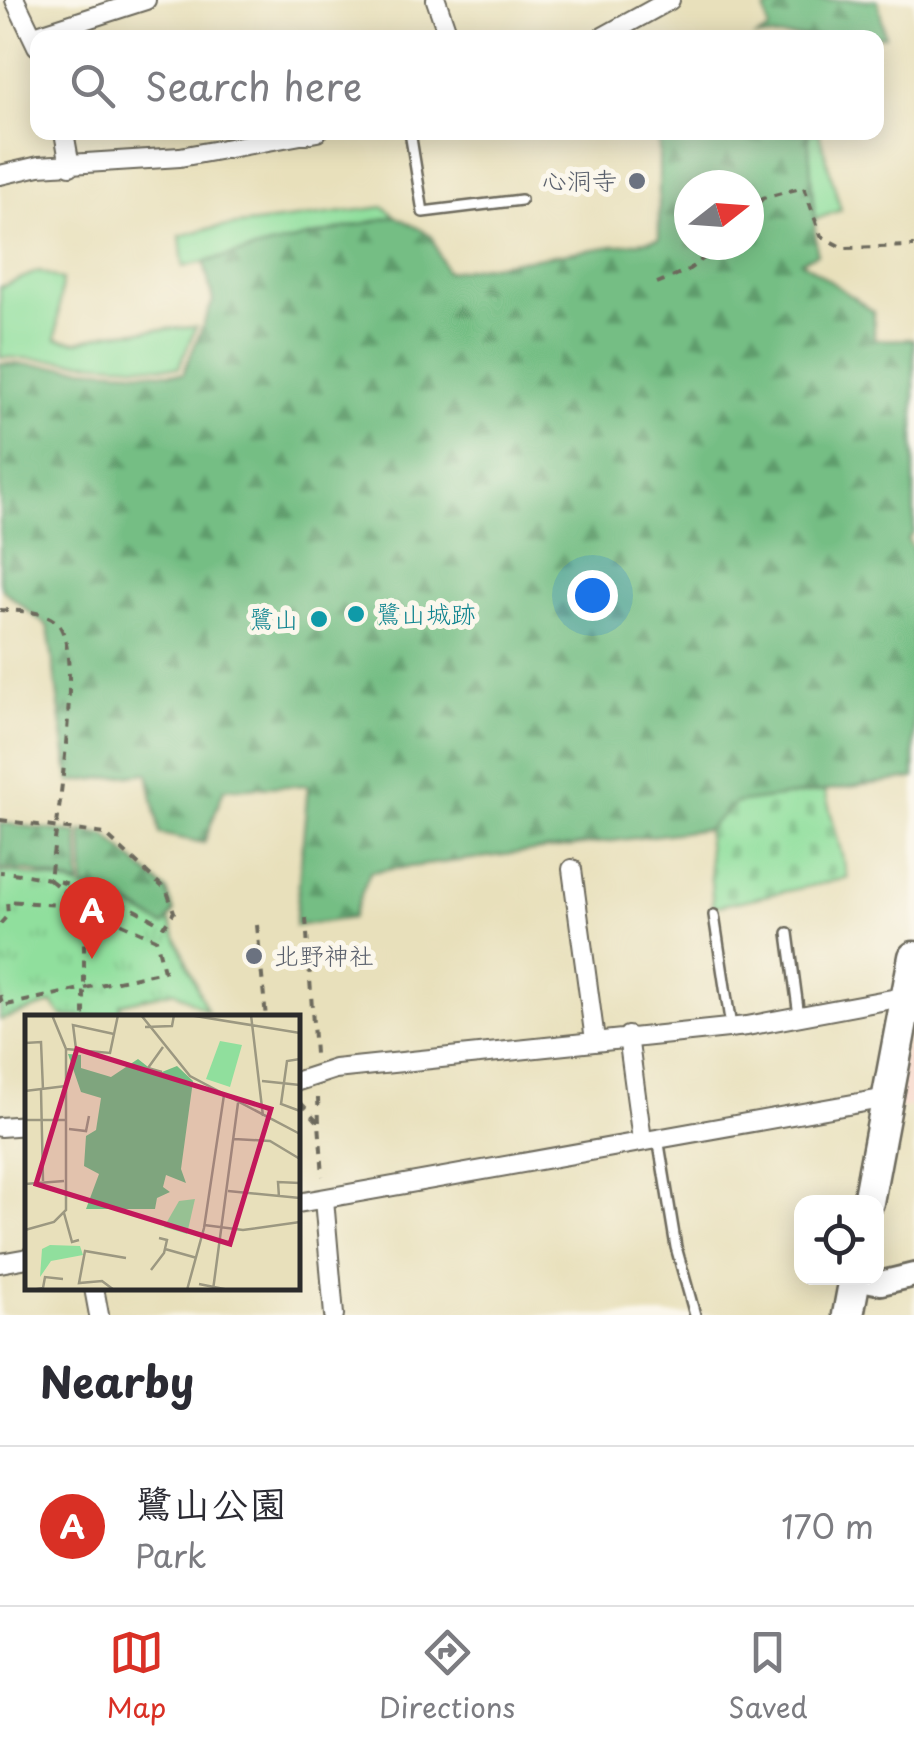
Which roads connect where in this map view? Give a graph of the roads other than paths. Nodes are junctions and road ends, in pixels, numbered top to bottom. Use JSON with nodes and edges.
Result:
{"nodes":[{"id":1,"x":15,"y":0,"type":"edge"},
{"id":2,"x":146,"y":0,"type":"edge"},
{"id":3,"x":436,"y":0,"type":"edge"},
{"id":4,"x":668,"y":1,"type":"edge"},
{"id":5,"x":30,"y":30,"type":"edge"},
{"id":6,"x":66,"y":30,"type":"edge"},
{"id":7,"x":445,"y":30,"type":"edge"},
{"id":8,"x":615,"y":30,"type":"edge"},
{"id":9,"x":65,"y":140,"type":"edge"},
{"id":10,"x":271,"y":140,"type":"edge"},
{"id":11,"x":411,"y":140,"type":"edge"},
{"id":12,"x":70,"y":166,"type":"junction"},
{"id":13,"x":0,"y":176,"type":"edge"},
{"id":14,"x":521,"y":200,"type":"dead end"},
{"id":15,"x":572,"y":870,"type":"dead end"},
{"id":16,"x":714,"y":914,"type":"dead end"},
{"id":17,"x":788,"y":932,"type":"dead end"},
{"id":18,"x":914,"y":957,"type":"edge"},
{"id":19,"x":908,"y":996,"type":"junction"},
{"id":20,"x":799,"y":1016,"type":"junction"},
{"id":21,"x":731,"y":1027,"type":"junction"},
{"id":22,"x":628,"y":1036,"type":"junction"},
{"id":23,"x":594,"y":1040,"type":"junction"},
{"id":24,"x":300,"y":1080,"type":"edge"},
{"id":25,"x":887,"y":1098,"type":"junction"},
{"id":26,"x":25,"y":1125,"type":"edge"},
{"id":27,"x":0,"y":1126,"type":"edge"},
{"id":28,"x":650,"y":1139,"type":"junction"},
{"id":29,"x":869,"y":1195,"type":"edge"},
{"id":30,"x":324,"y":1199,"type":"junction"},
{"id":31,"x":300,"y":1203,"type":"edge"},
{"id":32,"x":25,"y":1259,"type":"edge"},
{"id":33,"x":0,"y":1263,"type":"edge"},
{"id":34,"x":914,"y":1275,"type":"edge"},
{"id":35,"x":884,"y":1282,"type":"edge"},
{"id":36,"x":854,"y":1285,"type":"edge"},
{"id":37,"x":94,"y":1290,"type":"edge"},
{"id":38,"x":98,"y":1315,"type":"edge"},
{"id":39,"x":334,"y":1315,"type":"edge"},
{"id":40,"x":695,"y":1315,"type":"edge"},
{"id":41,"x":848,"y":1315,"type":"edge"}],
"edges":[{"from":1,"to":5,"type":"street"},
{"from":2,"to":6,"type":"street"},
{"from":3,"to":7,"type":"street"},
{"from":4,"to":8,"type":"street"},
{"from":9,"to":12,"type":"street"},
{"from":10,"to":12,"type":"street"},
{"from":11,"to":14,"type":"lane"},
{"from":12,"to":13,"type":"street"},
{"from":15,"to":23,"type":"street"},
{"from":16,"to":21,"type":"lane"},
{"from":17,"to":20,"type":"lane"},
{"from":18,"to":19,"type":"main road"},
{"from":19,"to":20,"type":"street"},
{"from":19,"to":25,"type":"main road"},
{"from":20,"to":21,"type":"street"},
{"from":21,"to":22,"type":"street"},
{"from":22,"to":23,"type":"street"},
{"from":22,"to":28,"type":"street"},
{"from":23,"to":24,"type":"street"},
{"from":25,"to":28,"type":"street"},
{"from":25,"to":29,"type":"main road"},
{"from":26,"to":27,"type":"street"},
{"from":28,"to":30,"type":"street"},
{"from":28,"to":40,"type":"lane"},
{"from":30,"to":31,"type":"street"},
{"from":30,"to":39,"type":"street"},
{"from":32,"to":33,"type":"street"},
{"from":34,"to":35,"type":"street"},
{"from":36,"to":41,"type":"main road"},
{"from":37,"to":38,"type":"street"}]}
